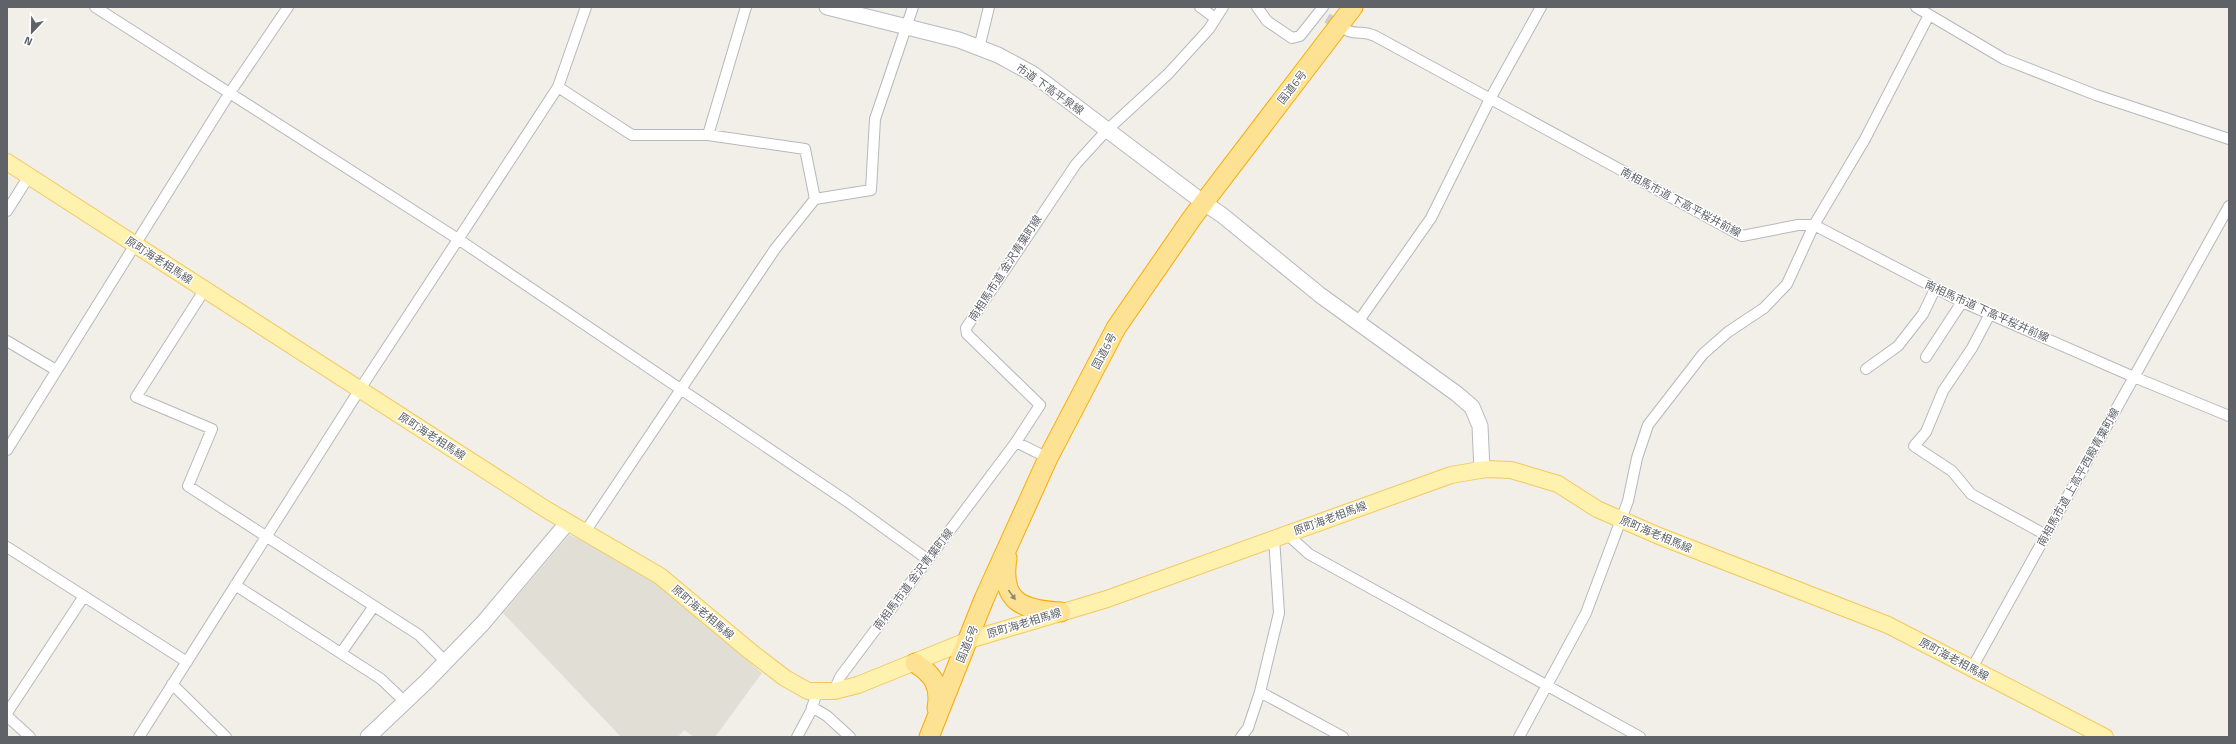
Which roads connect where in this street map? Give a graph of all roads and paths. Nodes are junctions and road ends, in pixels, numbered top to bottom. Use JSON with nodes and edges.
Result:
{"nodes":[{"id":1,"x":95,"y":7,"type":"edge"},
{"id":2,"x":288,"y":7,"type":"edge"},
{"id":3,"x":586,"y":7,"type":"edge"},
{"id":4,"x":746,"y":7,"type":"edge"},
{"id":5,"x":827,"y":7,"type":"edge"},
{"id":6,"x":913,"y":7,"type":"edge"},
{"id":7,"x":990,"y":7,"type":"edge"},
{"id":8,"x":1200,"y":7,"type":"edge"},
{"id":9,"x":1223,"y":7,"type":"edge"},
{"id":10,"x":1257,"y":7,"type":"edge"},
{"id":11,"x":1353,"y":7,"type":"edge"},
{"id":12,"x":1541,"y":7,"type":"edge"},
{"id":13,"x":1916,"y":7,"type":"edge"},
{"id":14,"x":1323,"y":12,"type":"edge"},
{"id":15,"x":1929,"y":15,"type":"junction"},
{"id":16,"x":1215,"y":18,"type":"junction"},
{"id":17,"x":906,"y":27,"type":"junction"},
{"id":18,"x":1348,"y":31,"type":"tunnel mouth"},
{"id":19,"x":979,"y":48,"type":"junction"},
{"id":20,"x":558,"y":88,"type":"junction"},
{"id":21,"x":230,"y":94,"type":"junction"},
{"id":22,"x":1490,"y":99,"type":"junction"},
{"id":23,"x":1106,"y":131,"type":"junction"},
{"id":24,"x":708,"y":134,"type":"junction"},
{"id":25,"x":2229,"y":139,"type":"edge"},
{"id":26,"x":7,"y":162,"type":"edge"},
{"id":27,"x":29,"y":176,"type":"junction"},
{"id":28,"x":815,"y":199,"type":"junction"},
{"id":29,"x":1204,"y":203,"type":"junction"},
{"id":30,"x":2229,"y":206,"type":"edge"},
{"id":31,"x":7,"y":210,"type":"edge"},
{"id":32,"x":1814,"y":225,"type":"junction"},
{"id":33,"x":458,"y":239,"type":"junction"},
{"id":34,"x":136,"y":245,"type":"junction"},
{"id":35,"x":205,"y":289,"type":"junction"},
{"id":36,"x":1935,"y":289,"type":"junction"},
{"id":37,"x":1962,"y":302,"type":"junction"},
{"id":38,"x":1990,"y":314,"type":"junction"},
{"id":39,"x":1358,"y":322,"type":"junction"},
{"id":40,"x":7,"y":341,"type":"edge"},
{"id":41,"x":1926,"y":356,"type":"dead end"},
{"id":42,"x":1866,"y":369,"type":"dead end"},
{"id":43,"x":56,"y":370,"type":"junction"},
{"id":44,"x":2134,"y":376,"type":"junction"},
{"id":45,"x":360,"y":389,"type":"junction"},
{"id":46,"x":680,"y":389,"type":"junction"},
{"id":47,"x":2229,"y":416,"type":"edge"},
{"id":48,"x":1016,"y":442,"type":"junction"},
{"id":49,"x":8,"y":446,"type":"edge"},
{"id":50,"x":1048,"y":458,"type":"junction"},
{"id":51,"x":1482,"y":470,"type":"junction"},
{"id":52,"x":1621,"y":519,"type":"junction"},
{"id":53,"x":568,"y":522,"type":"junction"},
{"id":54,"x":584,"y":532,"type":"junction"},
{"id":55,"x":2046,"y":535,"type":"junction"},
{"id":56,"x":266,"y":536,"type":"junction"},
{"id":57,"x":1280,"y":536,"type":"junction"},
{"id":58,"x":1009,"y":544,"type":"junction"},
{"id":59,"x":7,"y":547,"type":"edge"},
{"id":60,"x":927,"y":559,"type":"junction"},
{"id":61,"x":235,"y":585,"type":"junction"},
{"id":62,"x":84,"y":596,"type":"junction"},
{"id":63,"x":374,"y":606,"type":"junction"},
{"id":64,"x":1061,"y":612,"type":"junction"},
{"id":65,"x":969,"y":640,"type":"junction"},
{"id":66,"x":341,"y":654,"type":"junction"},
{"id":67,"x":187,"y":662,"type":"junction"},
{"id":68,"x":446,"y":662,"type":"junction"},
{"id":69,"x":915,"y":663,"type":"junction"},
{"id":70,"x":1972,"y":668,"type":"junction"},
{"id":71,"x":172,"y":684,"type":"junction"},
{"id":72,"x":1547,"y":686,"type":"junction"},
{"id":73,"x":834,"y":691,"type":"junction"},
{"id":74,"x":1260,"y":692,"type":"junction"},
{"id":75,"x":815,"y":700,"type":"junction"},
{"id":76,"x":405,"y":702,"type":"junction"},
{"id":77,"x":7,"y":712,"type":"edge"},
{"id":78,"x":7,"y":716,"type":"edge"},
{"id":79,"x":936,"y":717,"type":"junction"},
{"id":80,"x":30,"y":737,"type":"edge"},
{"id":81,"x":139,"y":737,"type":"edge"},
{"id":82,"x":226,"y":737,"type":"edge"},
{"id":83,"x":368,"y":737,"type":"edge"},
{"id":84,"x":797,"y":737,"type":"edge"},
{"id":85,"x":850,"y":737,"type":"edge"},
{"id":86,"x":929,"y":737,"type":"edge"},
{"id":87,"x":1240,"y":737,"type":"edge"},
{"id":88,"x":1343,"y":737,"type":"edge"},
{"id":89,"x":1519,"y":737,"type":"edge"},
{"id":90,"x":1640,"y":737,"type":"edge"},
{"id":91,"x":2104,"y":737,"type":"edge"}],
"edges":[{"from":1,"to":21,"type":"street"},
{"from":2,"to":21,"type":"street"},
{"from":3,"to":20,"type":"street"},
{"from":4,"to":24,"type":"street"},
{"from":5,"to":17,"type":"street","name":"市道 下高平泉線"},
{"from":6,"to":17,"type":"street"},
{"from":7,"to":19,"type":"street"},
{"from":8,"to":16,"type":"street"},
{"from":9,"to":16,"type":"street","name":"南相馬市道 金沢青葉町線"},
{"from":10,"to":14,"type":"street"},
{"from":11,"to":29,"type":"highway","name":"国道6号"},
{"from":12,"to":22,"type":"street"},
{"from":13,"to":15,"type":"street"},
{"from":15,"to":25,"type":"street"},
{"from":15,"to":32,"type":"street"},
{"from":16,"to":23,"type":"street","name":"南相馬市道 金沢青葉町線"},
{"from":17,"to":19,"type":"street","name":"市道 下高平泉線"},
{"from":17,"to":28,"type":"street"},
{"from":18,"to":22,"type":"street","name":"南相馬市道 下高平桜井前線"},
{"from":19,"to":23,"type":"street","name":"市道 下高平泉線"},
{"from":20,"to":24,"type":"street"},
{"from":20,"to":33,"type":"street"},
{"from":21,"to":33,"type":"street"},
{"from":21,"to":34,"type":"street"},
{"from":22,"to":32,"type":"street","name":"南相馬市道 下高平桜井前線"},
{"from":22,"to":39,"type":"street"},
{"from":23,"to":29,"type":"street","name":"市道 下高平泉線"},
{"from":23,"to":48,"type":"street","name":"南相馬市道 金沢青葉町線"},
{"from":24,"to":28,"type":"street"},
{"from":26,"to":27,"type":"main road","name":"原町海老相馬線"},
{"from":27,"to":31,"type":"street"},
{"from":27,"to":34,"type":"main road","name":"原町海老相馬線"},
{"from":28,"to":46,"type":"street"},
{"from":29,"to":39,"type":"street","name":"市道 下高平泉線"},
{"from":29,"to":50,"type":"highway","name":"国道6号"},
{"from":30,"to":44,"type":"street","name":"南相馬市道 上高平西殿青葉町線"},
{"from":32,"to":36,"type":"street","name":"南相馬市道 下高平桜井前線"},
{"from":32,"to":52,"type":"street"},
{"from":33,"to":45,"type":"street"},
{"from":33,"to":46,"type":"street"},
{"from":34,"to":35,"type":"main road","name":"原町海老相馬線"},
{"from":34,"to":43,"type":"street"},
{"from":35,"to":45,"type":"main road","name":"原町海老相馬線"},
{"from":35,"to":56,"type":"street"},
{"from":36,"to":37,"type":"street","name":"南相馬市道 下高平桜井前線"},
{"from":36,"to":42,"type":"street"},
{"from":37,"to":38,"type":"street","name":"南相馬市道 下高平桜井前線"},
{"from":37,"to":41,"type":"street"},
{"from":38,"to":44,"type":"street","name":"南相馬市道 下高平桜井前線"},
{"from":38,"to":55,"type":"street"},
{"from":39,"to":51,"type":"street","name":"市道 下高平泉線"},
{"from":40,"to":43,"type":"street"},
{"from":43,"to":49,"type":"street"},
{"from":44,"to":47,"type":"street"},
{"from":44,"to":55,"type":"street","name":"南相馬市道 上高平西殿青葉町線"},
{"from":45,"to":53,"type":"main road","name":"原町海老相馬線"},
{"from":45,"to":56,"type":"street"},
{"from":46,"to":54,"type":"street"},
{"from":46,"to":60,"type":"street"},
{"from":48,"to":50,"type":"street"},
{"from":48,"to":60,"type":"street","name":"南相馬市道 金沢青葉町線"},
{"from":50,"to":58,"type":"highway","name":"国道6号"},
{"from":51,"to":52,"type":"main road","name":"原町海老相馬線"},
{"from":51,"to":57,"type":"main road","name":"原町海老相馬線"},
{"from":52,"to":70,"type":"main road","name":"原町海老相馬線"},
{"from":52,"to":72,"type":"street"},
{"from":53,"to":54,"type":"main road","name":"原町海老相馬線"},
{"from":53,"to":68,"type":"street"},
{"from":54,"to":75,"type":"main road","name":"原町海老相馬線"},
{"from":55,"to":70,"type":"street","name":"南相馬市道 上高平西殿青葉町線"},
{"from":56,"to":61,"type":"street"},
{"from":56,"to":63,"type":"street"},
{"from":57,"to":64,"type":"main road","name":"原町海老相馬線"},
{"from":57,"to":72,"type":"street"},
{"from":57,"to":74,"type":"street"},
{"from":58,"to":64,"type":"highway","one_way":true},
{"from":58,"to":65,"type":"highway","name":"国道6号"},
{"from":59,"to":62,"type":"street"},
{"from":60,"to":73,"type":"street","name":"南相馬市道 金沢青葉町線"},
{"from":61,"to":66,"type":"street"},
{"from":61,"to":67,"type":"street"},
{"from":62,"to":67,"type":"street"},
{"from":62,"to":77,"type":"street"},
{"from":63,"to":66,"type":"street"},
{"from":63,"to":68,"type":"street"},
{"from":64,"to":65,"type":"main road","name":"原町海老相馬線"},
{"from":65,"to":69,"type":"main road","name":"原町海老相馬線"},
{"from":65,"to":79,"type":"highway","name":"国道6号"},
{"from":66,"to":76,"type":"street"},
{"from":67,"to":71,"type":"street"},
{"from":68,"to":76,"type":"street"},
{"from":69,"to":73,"type":"main road","name":"原町海老相馬線"},
{"from":69,"to":79,"type":"highway"},
{"from":70,"to":91,"type":"main road","name":"原町海老相馬線"},
{"from":71,"to":81,"type":"street"},
{"from":71,"to":82,"type":"street"},
{"from":72,"to":89,"type":"street"},
{"from":72,"to":90,"type":"street"},
{"from":73,"to":75,"type":"main road","name":"原町海老相馬線"},
{"from":74,"to":87,"type":"street"},
{"from":74,"to":88,"type":"street"},
{"from":75,"to":84,"type":"street"},
{"from":75,"to":85,"type":"street"},
{"from":76,"to":83,"type":"street"},
{"from":78,"to":80,"type":"street"},
{"from":79,"to":86,"type":"highway","name":"国道6号"}]}
